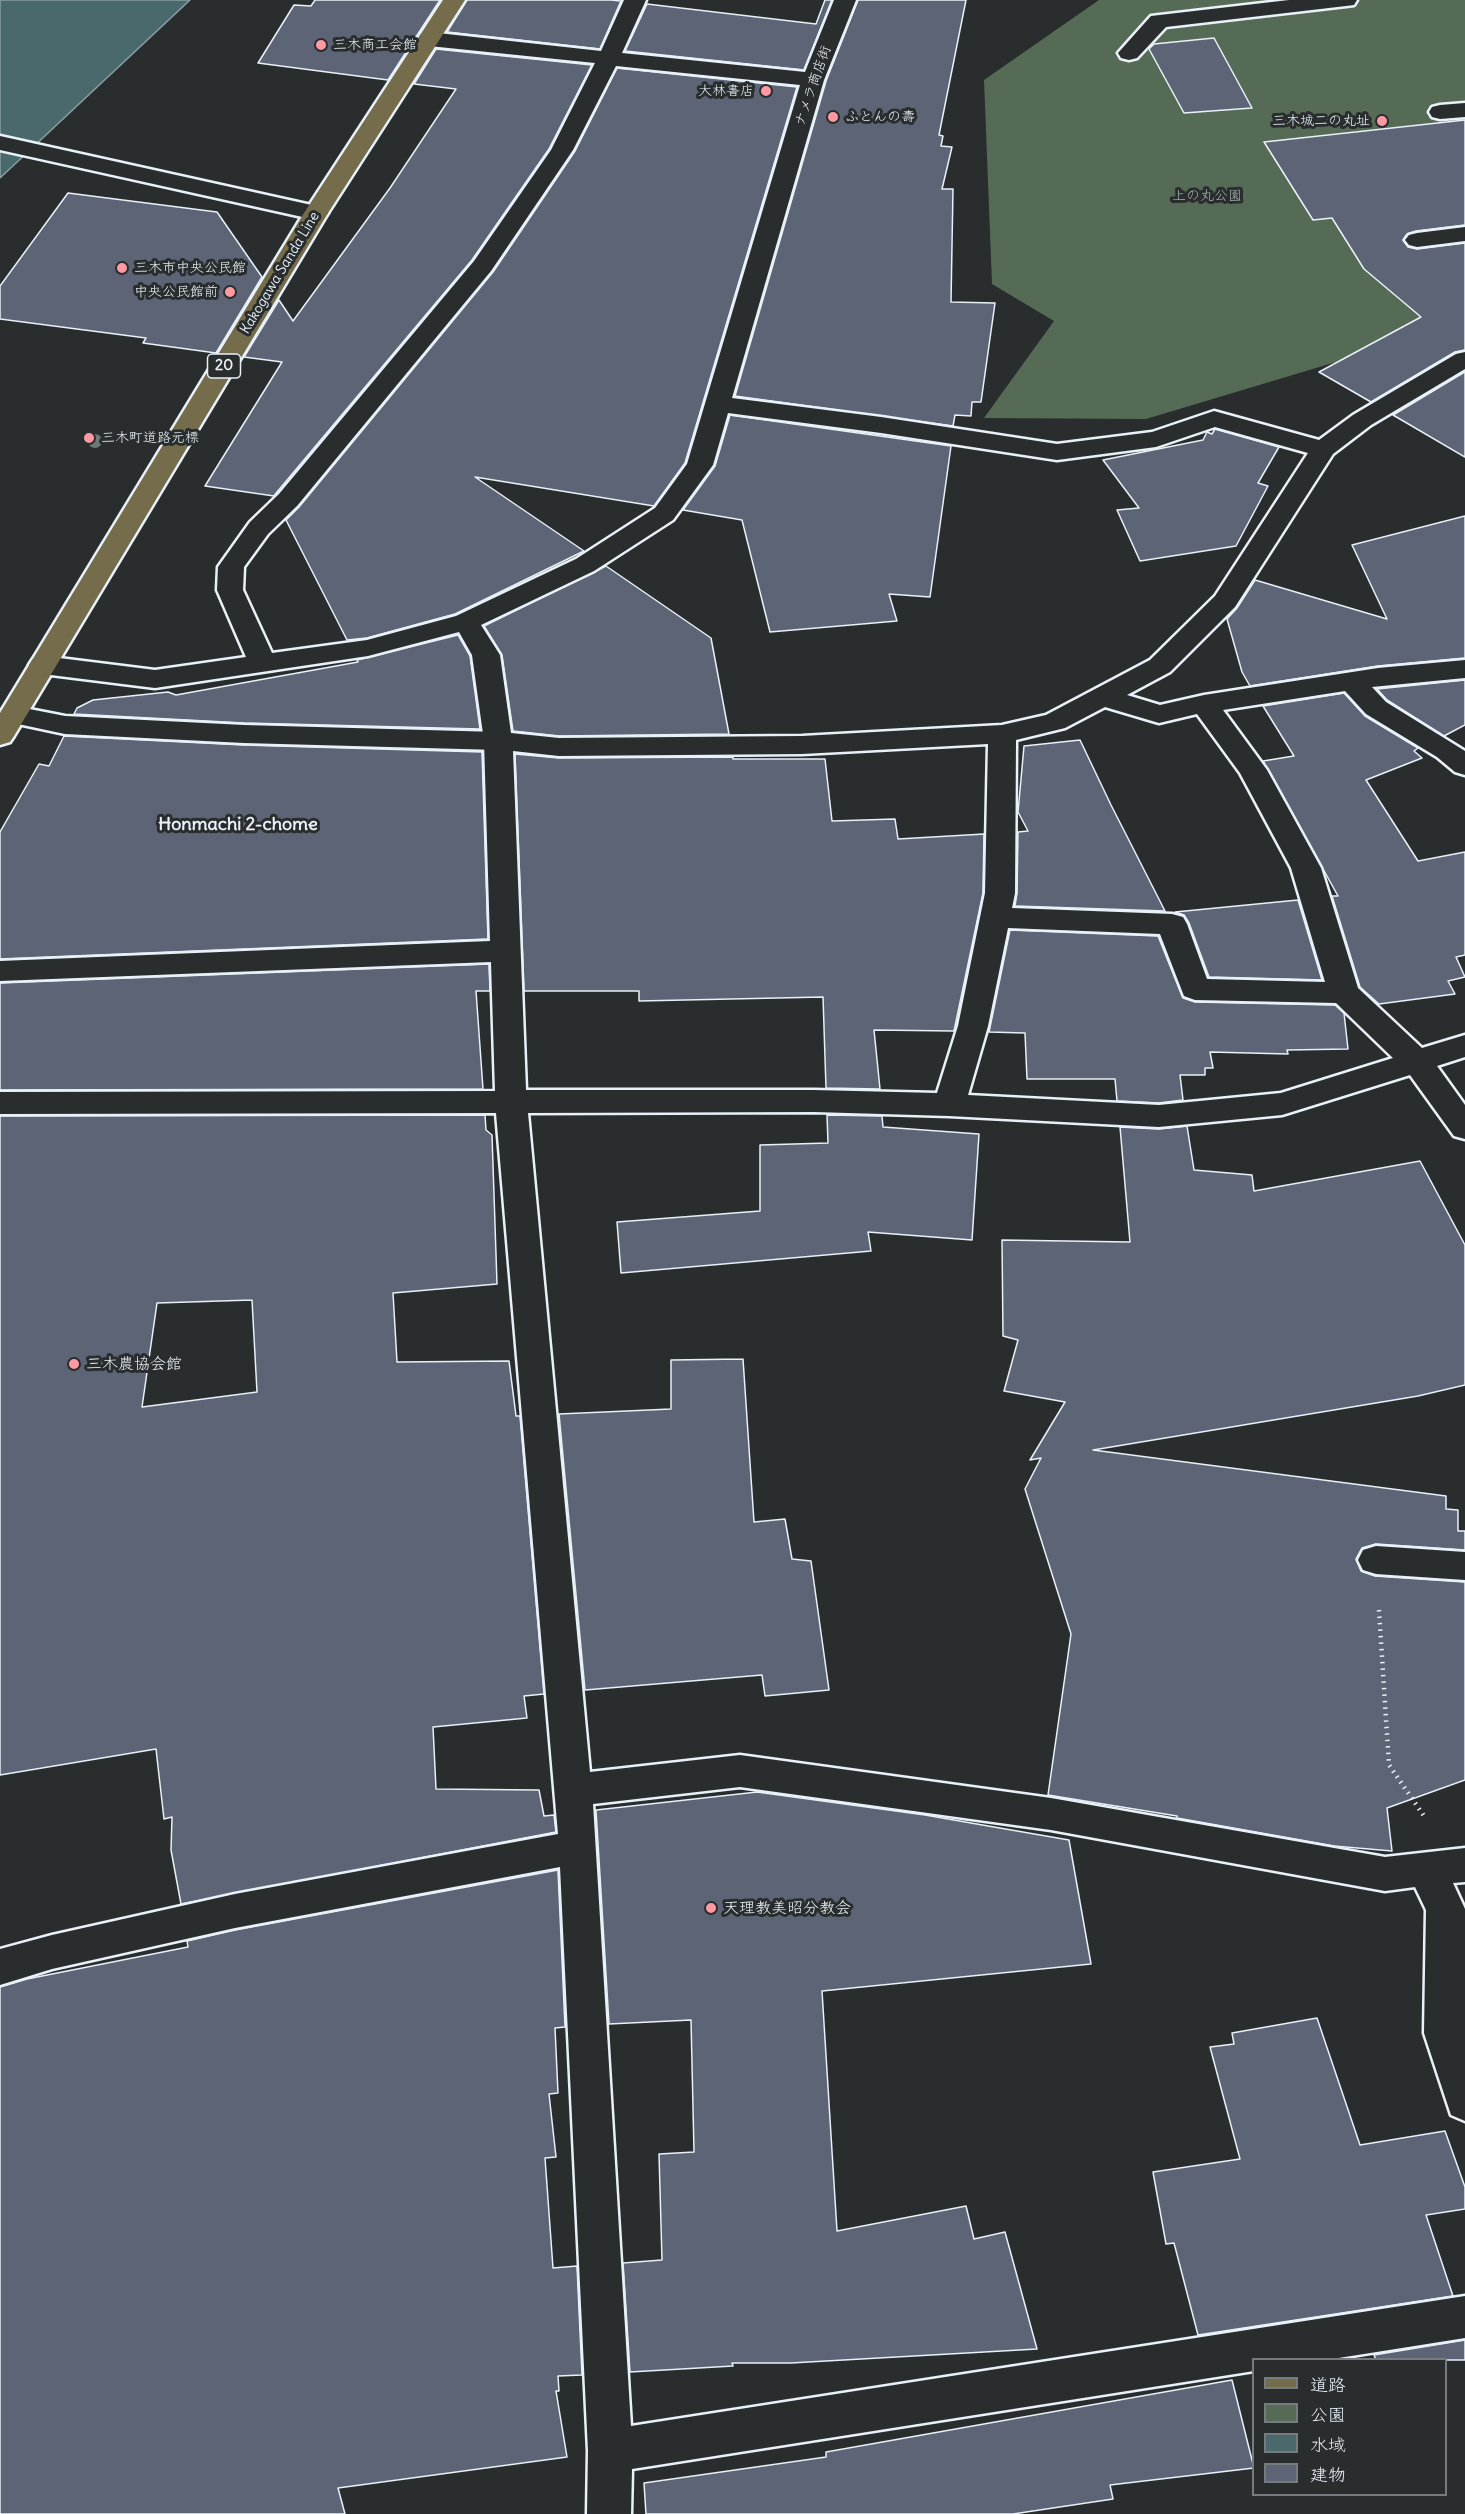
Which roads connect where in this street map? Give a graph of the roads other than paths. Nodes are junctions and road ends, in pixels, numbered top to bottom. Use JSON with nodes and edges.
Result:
{"nodes":[{"id":1,"x":454,"y":0,"type":"edge"},
{"id":2,"x":634,"y":0,"type":"edge"},
{"id":3,"x":844,"y":0,"type":"edge"},
{"id":4,"x":1347,"y":0,"type":"edge"},
{"id":5,"x":429,"y":39,"type":"junction"},
{"id":6,"x":1129,"y":53,"type":"dead end"},
{"id":7,"x":609,"y":58,"type":"junction"},
{"id":8,"x":813,"y":80,"type":"junction"},
{"id":9,"x":1465,"y":110,"type":"edge"},
{"id":10,"x":1440,"y":112,"type":"dead end"},
{"id":11,"x":0,"y":143,"type":"edge"},
{"id":12,"x":316,"y":213,"type":"junction"},
{"id":13,"x":1465,"y":234,"type":"edge"},
{"id":14,"x":1417,"y":240,"type":"dead end"},
{"id":15,"x":1465,"y":359,"type":"edge"},
{"id":16,"x":717,"y":404,"type":"junction"},
{"id":17,"x":1323,"y":449,"type":"junction"},
{"id":18,"x":466,"y":622,"type":"junction"},
{"id":19,"x":43,"y":665,"type":"junction"},
{"id":20,"x":263,"y":665,"type":"junction"},
{"id":21,"x":1465,"y":669,"type":"edge"},
{"id":22,"x":1352,"y":682,"type":"junction"},
{"id":23,"x":1102,"y":697,"type":"junction"},
{"id":24,"x":1204,"y":704,"type":"junction"},
{"id":25,"x":7,"y":725,"type":"edge"},
{"id":26,"x":1002,"y":734,"type":"junction"},
{"id":27,"x":498,"y":741,"type":"junction"},
{"id":28,"x":1465,"y":766,"type":"edge"},
{"id":29,"x":995,"y":917,"type":"junction"},
{"id":30,"x":505,"y":951,"type":"junction"},
{"id":31,"x":0,"y":971,"type":"edge"},
{"id":32,"x":1344,"y":993,"type":"junction"},
{"id":33,"x":1465,"y":1046,"type":"edge"},
{"id":34,"x":1417,"y":1062,"type":"junction"},
{"id":35,"x":511,"y":1101,"type":"junction"},
{"id":36,"x":0,"y":1103,"type":"edge"},
{"id":37,"x":949,"y":1105,"type":"junction"},
{"id":38,"x":1465,"y":1128,"type":"edge"},
{"id":39,"x":1376,"y":1560,"type":"road end"},
{"id":40,"x":1465,"y":1566,"type":"edge"},
{"id":41,"x":573,"y":1790,"type":"junction"},
{"id":42,"x":578,"y":1847,"type":"junction"},
{"id":43,"x":1450,"y":1867,"type":"edge"},
{"id":44,"x":0,"y":1966,"type":"edge"},
{"id":45,"x":1465,"y":2102,"type":"edge"},
{"id":46,"x":1465,"y":2318,"type":"edge"},
{"id":47,"x":610,"y":2451,"type":"junction"},
{"id":48,"x":609,"y":2514,"type":"edge"}],
"edges":[{"from":1,"to":5,"type":"main road","name":"Kakogawa Sanda Line","number":"20"},
{"from":2,"to":7,"type":"street"},
{"from":3,"to":8,"type":"street","name":"ナメラ商店街"},
{"from":4,"to":6,"type":"street"},
{"from":5,"to":7,"type":"street"},
{"from":5,"to":12,"type":"main road","name":"Kakogawa Sanda Line","number":"20"},
{"from":7,"to":8,"type":"street"},
{"from":7,"to":20,"type":"street"},
{"from":8,"to":16,"type":"street","name":"ナメラ商店街"},
{"from":9,"to":10,"type":"street"},
{"from":11,"to":12,"type":"street"},
{"from":12,"to":19,"type":"main road","name":"Kakogawa Sanda Line","number":"20"},
{"from":13,"to":14,"type":"street"},
{"from":15,"to":17,"type":"street"},
{"from":16,"to":17,"type":"street"},
{"from":16,"to":18,"type":"street","name":"ナメラ商店街"},
{"from":17,"to":23,"type":"street"},
{"from":18,"to":20,"type":"street","name":"ナメラ商店街"},
{"from":18,"to":27,"type":"street"},
{"from":19,"to":20,"type":"street","name":"ナメラ商店街"},
{"from":19,"to":25,"type":"main road","name":"Kakogawa Sanda Line","number":"20"},
{"from":21,"to":22,"type":"street"},
{"from":22,"to":24,"type":"street"},
{"from":22,"to":28,"type":"street"},
{"from":23,"to":24,"type":"street"},
{"from":23,"to":26,"type":"street"},
{"from":24,"to":32,"type":"street"},
{"from":25,"to":27,"type":"street"},
{"from":26,"to":27,"type":"street"},
{"from":26,"to":29,"type":"street"},
{"from":27,"to":30,"type":"street"},
{"from":29,"to":32,"type":"street"},
{"from":29,"to":37,"type":"street"},
{"from":30,"to":31,"type":"street"},
{"from":30,"to":35,"type":"street"},
{"from":32,"to":34,"type":"street"},
{"from":33,"to":34,"type":"street"},
{"from":34,"to":37,"type":"street"},
{"from":34,"to":38,"type":"street"},
{"from":35,"to":36,"type":"street"},
{"from":35,"to":37,"type":"street"},
{"from":35,"to":41,"type":"street"},
{"from":39,"to":40,"type":"street"},
{"from":41,"to":42,"type":"street"},
{"from":41,"to":43,"type":"street"},
{"from":42,"to":44,"type":"street"},
{"from":42,"to":47,"type":"street"},
{"from":43,"to":45,"type":"street"},
{"from":46,"to":47,"type":"street"},
{"from":47,"to":48,"type":"street"}]}
